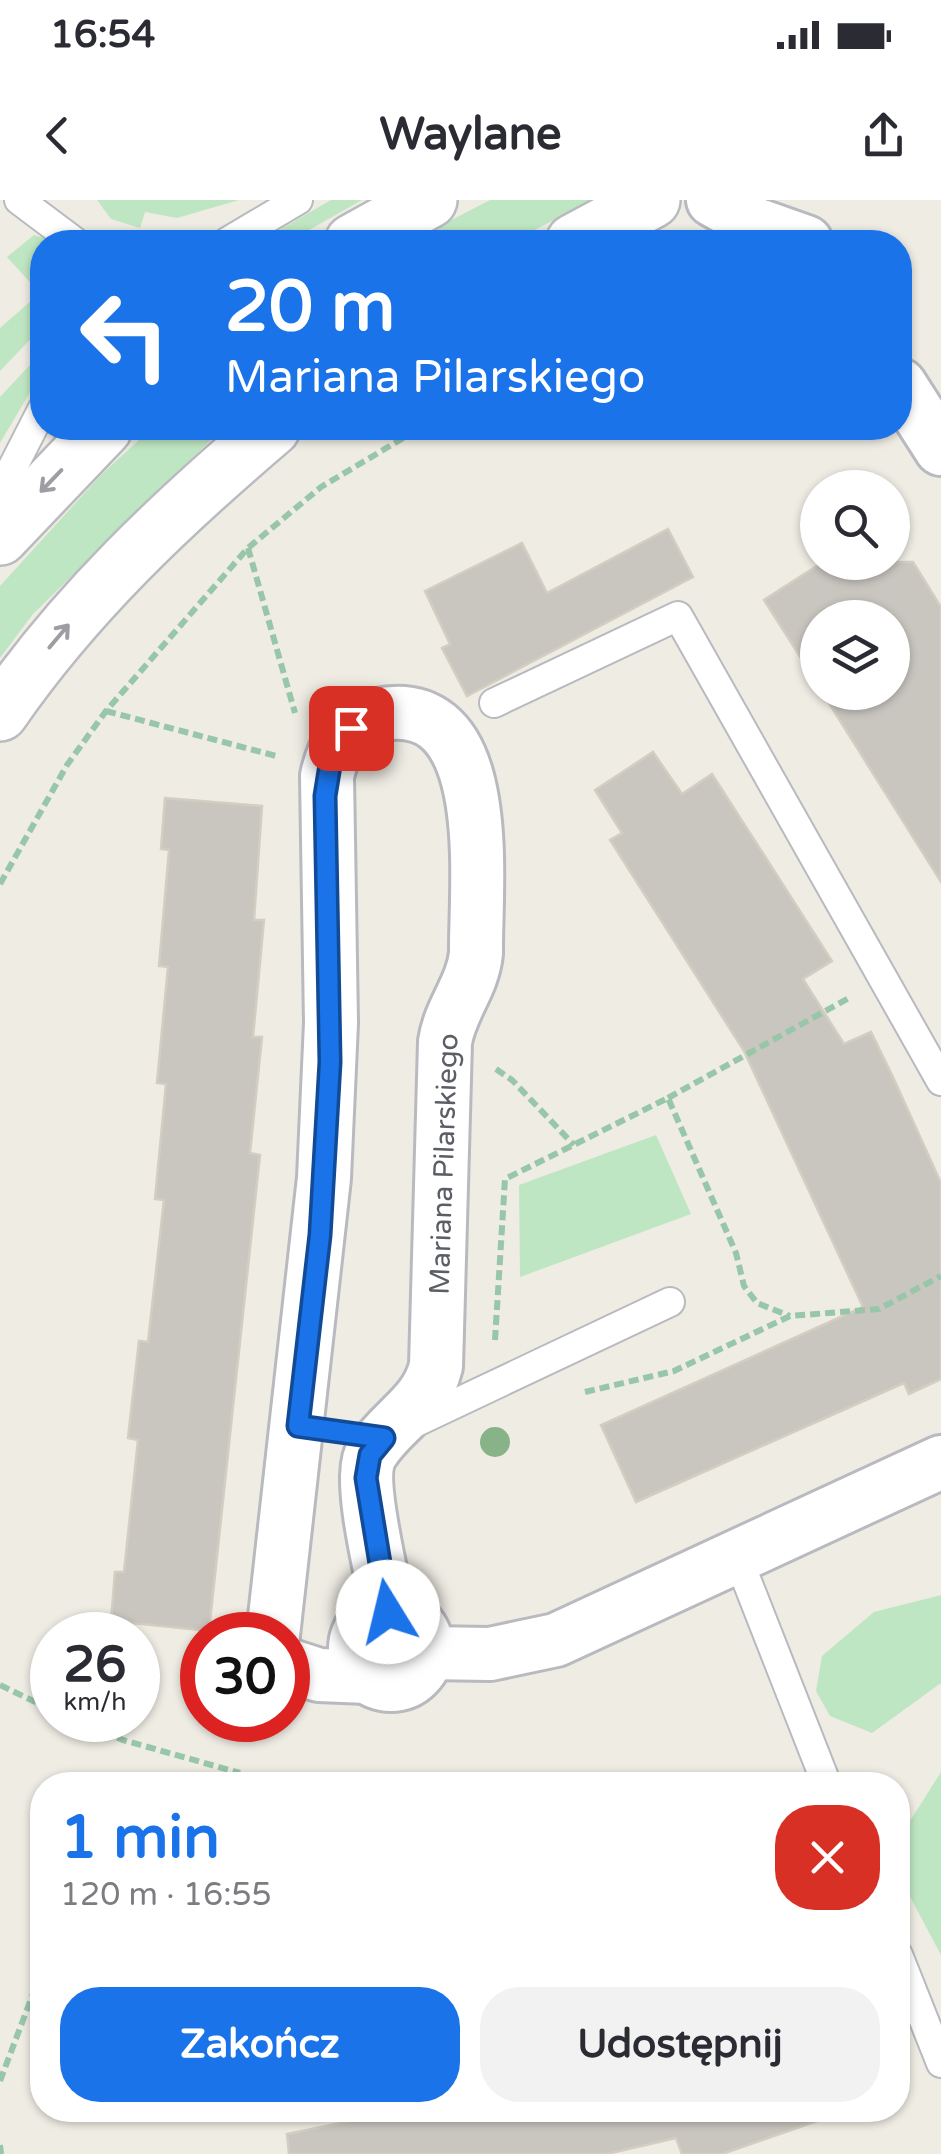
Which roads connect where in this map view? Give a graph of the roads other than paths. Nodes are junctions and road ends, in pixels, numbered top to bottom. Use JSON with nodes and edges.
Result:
{"nodes":[{"id":1,"x":19,"y":200,"type":"edge"},
{"id":2,"x":298,"y":200,"type":"edge"},
{"id":3,"x":429,"y":200,"type":"edge"},
{"id":4,"x":652,"y":200,"type":"edge"},
{"id":5,"x":713,"y":200,"type":"edge"},
{"id":6,"x":811,"y":200,"type":"edge"},
{"id":7,"x":59,"y":230,"type":"edge"},
{"id":8,"x":247,"y":230,"type":"edge"},
{"id":9,"x":375,"y":230,"type":"edge"},
{"id":10,"x":596,"y":230,"type":"edge"},
{"id":11,"x":772,"y":230,"type":"edge"},
{"id":12,"x":807,"y":230,"type":"edge"},
{"id":13,"x":912,"y":403,"type":"edge"},
{"id":14,"x":30,"y":433,"type":"edge"},
{"id":15,"x":93,"y":440,"type":"edge"},
{"id":16,"x":259,"y":440,"type":"edge"},
{"id":17,"x":941,"y":448,"type":"edge"},
{"id":18,"x":0,"y":492,"type":"edge"},
{"id":19,"x":0,"y":537,"type":"edge"},
{"id":20,"x":494,"y":704,"type":"dead end"},
{"id":21,"x":0,"y":713,"type":"edge"},
{"id":22,"x":941,"y":1081,"type":"edge"},
{"id":23,"x":670,"y":1302,"type":"dead end"},
{"id":24,"x":298,"y":1426,"type":"junction"},
{"id":25,"x":384,"y":1438,"type":"junction"},
{"id":26,"x":941,"y":1462,"type":"edge"},
{"id":27,"x":737,"y":1556,"type":"junction"},
{"id":28,"x":277,"y":1612,"type":"edge"},
{"id":29,"x":388,"y":1612,"type":"junction"},
{"id":30,"x":427,"y":1654,"type":"junction"},
{"id":31,"x":310,"y":1672,"type":"edge"},
{"id":32,"x":367,"y":1677,"type":"junction"},
{"id":33,"x":823,"y":1772,"type":"edge"},
{"id":34,"x":910,"y":1985,"type":"edge"},
{"id":35,"x":941,"y":2063,"type":"edge"}],
"edges":[{"from":1,"to":7,"type":"lane"},
{"from":2,"to":8,"type":"lane"},
{"from":3,"to":9,"type":"main road"},
{"from":4,"to":10,"type":"main road"},
{"from":5,"to":11,"type":"street"},
{"from":6,"to":12,"type":"street"},
{"from":13,"to":17,"type":"street"},
{"from":14,"to":18,"type":"lane"},
{"from":15,"to":19,"type":"main road","one_way":true},
{"from":21,"to":16,"type":"main road","one_way":true},
{"from":20,"to":22,"type":"lane"},
{"from":23,"to":25,"type":"lane"},
{"from":24,"to":25,"type":"street"},
{"from":24,"to":25,"type":"street","name":"Mariana Pilarskiego"},
{"from":24,"to":28,"type":"street","name":"Mariana Pilarskiego"},
{"from":25,"to":29,"type":"street","name":"Mariana Pilarskiego"},
{"from":26,"to":27,"type":"street"},
{"from":27,"to":30,"type":"street"},
{"from":27,"to":33,"type":"lane"},
{"from":29,"to":30,"type":"street"},
{"from":29,"to":32,"type":"street"},
{"from":30,"to":32,"type":"street"},
{"from":31,"to":32,"type":"street"},
{"from":34,"to":35,"type":"lane"}]}
